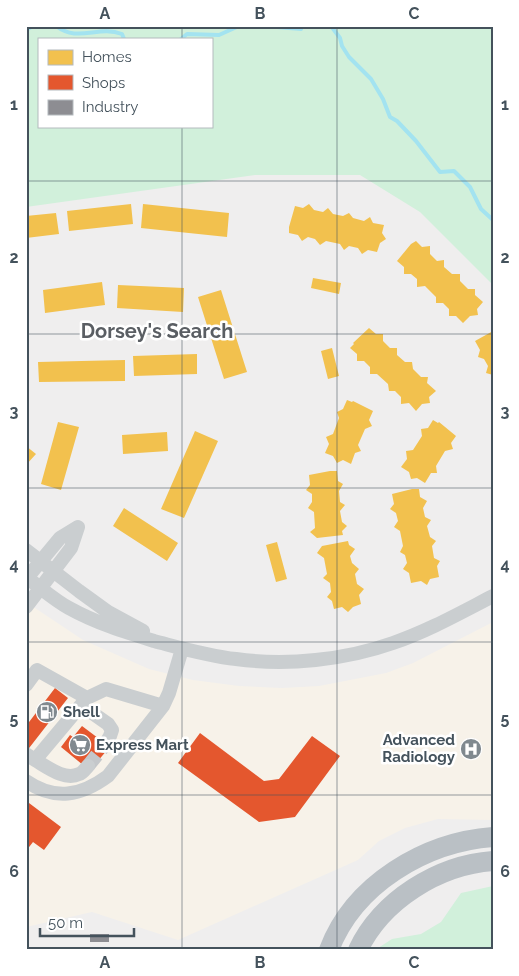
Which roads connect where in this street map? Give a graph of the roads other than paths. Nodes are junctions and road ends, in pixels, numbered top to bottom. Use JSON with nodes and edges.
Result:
{"nodes":[{"id":1,"x":26,"y":550,"type":"edge"},
{"id":2,"x":40,"y":561,"type":"junction"},
{"id":3,"x":54,"y":572,"type":"junction"},
{"id":4,"x":27,"y":578,"type":"edge"},
{"id":5,"x":41,"y":588,"type":"junction"},
{"id":6,"x":493,"y":596,"type":"edge"},
{"id":7,"x":26,"y":607,"type":"edge"},
{"id":8,"x":182,"y":648,"type":"junction"},
{"id":9,"x":26,"y":685,"type":"edge"},
{"id":10,"x":84,"y":702,"type":"junction"},
{"id":11,"x":163,"y":706,"type":"junction"},
{"id":12,"x":104,"y":746,"type":"tunnel mouth"},
{"id":13,"x":31,"y":757,"type":"edge"},
{"id":14,"x":88,"y":766,"type":"tunnel mouth"},
{"id":15,"x":26,"y":781,"type":"edge"},
{"id":16,"x":493,"y":837,"type":"edge"},
{"id":17,"x":493,"y":861,"type":"edge"},
{"id":18,"x":329,"y":950,"type":"edge"},
{"id":19,"x":358,"y":950,"type":"edge"}],
"edges":[{"from":1,"to":2,"type":"street"},
{"from":2,"to":3,"type":"street"},
{"from":2,"to":3,"type":"street"},
{"from":2,"to":4,"type":"street"},
{"from":3,"to":5,"type":"street"},
{"from":3,"to":8,"type":"street"},
{"from":4,"to":5,"type":"street"},
{"from":5,"to":7,"type":"street"},
{"from":5,"to":8,"type":"street"},
{"from":6,"to":8,"type":"street"},
{"from":8,"to":11,"type":"street"},
{"from":9,"to":10,"type":"street"},
{"from":10,"to":11,"type":"street"},
{"from":10,"to":12,"type":"street"},
{"from":10,"to":13,"type":"street"},
{"from":11,"to":15,"type":"street"},
{"from":13,"to":14,"type":"street"},
{"from":16,"to":18,"type":"highway"},
{"from":17,"to":19,"type":"highway"}]}
